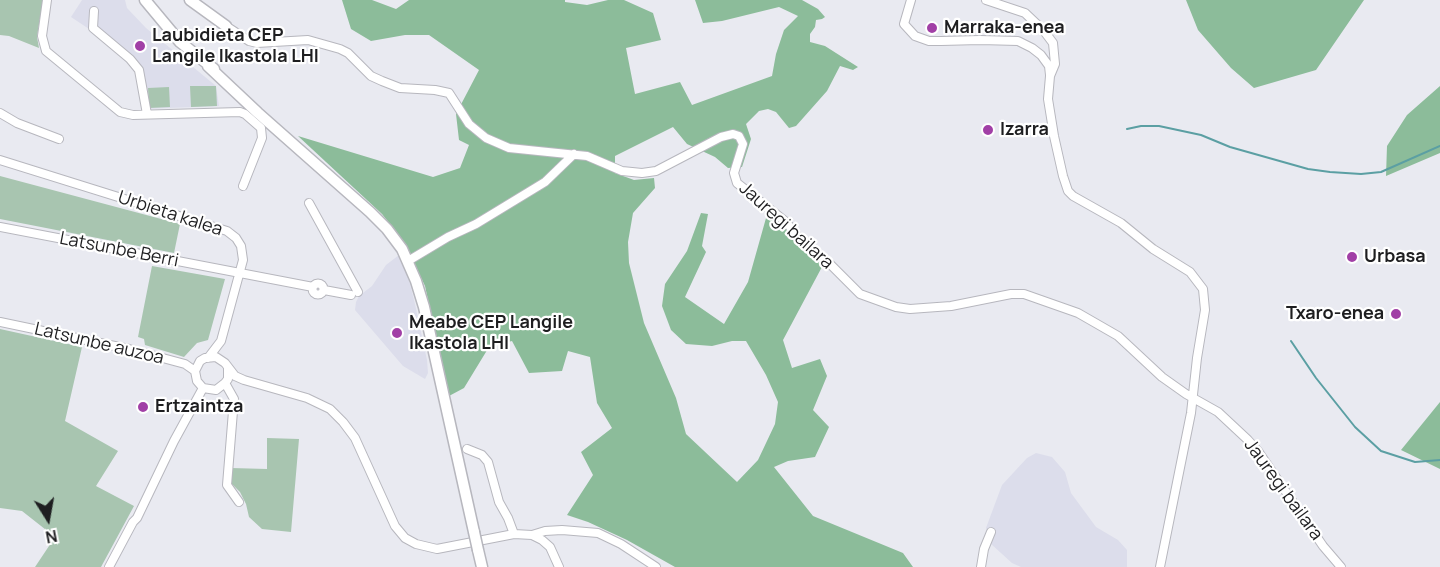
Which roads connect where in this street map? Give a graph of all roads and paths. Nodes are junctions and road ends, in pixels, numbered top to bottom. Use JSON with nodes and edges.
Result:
{"nodes":[{"id":1,"x":47,"y":0,"type":"edge"},
{"id":2,"x":145,"y":0,"type":"edge"},
{"id":3,"x":911,"y":0,"type":"edge"},
{"id":4,"x":986,"y":0,"type":"edge"},
{"id":5,"x":193,"y":1,"type":"edge"},
{"id":6,"x":94,"y":11,"type":"dead end"},
{"id":7,"x":226,"y":26,"type":"joint"},
{"id":8,"x":1050,"y":76,"type":"junction"},
{"id":9,"x":0,"y":113,"type":"edge"},
{"id":10,"x":147,"y":114,"type":"junction"},
{"id":11,"x":59,"y":139,"type":"dead end"},
{"id":12,"x":574,"y":154,"type":"junction"},
{"id":13,"x":0,"y":160,"type":"edge"},
{"id":14,"x":243,"y":186,"type":"dead end"},
{"id":15,"x":309,"y":203,"type":"dead end"},
{"id":16,"x":0,"y":227,"type":"edge"},
{"id":17,"x":408,"y":261,"type":"junction"},
{"id":18,"x":238,"y":273,"type":"junction"},
{"id":19,"x":0,"y":322,"type":"edge"},
{"id":20,"x":221,"y":340,"type":"junction"},
{"id":21,"x":208,"y":357,"type":"junction"},
{"id":22,"x":226,"y":365,"type":"junction"},
{"id":23,"x":195,"y":371,"type":"junction"},
{"id":24,"x":225,"y":383,"type":"junction"},
{"id":25,"x":203,"y":388,"type":"junction"},
{"id":26,"x":1192,"y":397,"type":"junction"},
{"id":27,"x":467,"y":449,"type":"dead end"},
{"id":28,"x":239,"y":502,"type":"dead end"},
{"id":29,"x":991,"y":532,"type":"dead end"},
{"id":30,"x":514,"y":534,"type":"junction"},
{"id":31,"x":532,"y":535,"type":"junction"},
{"id":32,"x":555,"y":554,"type":"junction"},
{"id":33,"x":109,"y":567,"type":"edge"},
{"id":34,"x":483,"y":567,"type":"edge"},
{"id":35,"x":550,"y":567,"type":"edge"},
{"id":36,"x":560,"y":567,"type":"edge"},
{"id":37,"x":656,"y":567,"type":"edge"},
{"id":38,"x":981,"y":567,"type":"edge"},
{"id":39,"x":1160,"y":567,"type":"edge"},
{"id":40,"x":1341,"y":567,"type":"edge"}],
"edges":[{"from":1,"to":10,"type":"street"},
{"from":2,"to":17,"type":"main road"},
{"from":3,"to":8,"type":"street"},
{"from":4,"to":8,"type":"street"},
{"from":5,"to":7,"type":"main road"},
{"from":6,"to":10,"type":"street"},
{"from":7,"to":12,"type":"street","name":"Jauregi bailara"},
{"from":8,"to":26,"type":"street"},
{"from":9,"to":11,"type":"street"},
{"from":10,"to":14,"type":"street"},
{"from":12,"to":17,"type":"street"},
{"from":12,"to":26,"type":"street","name":"Jauregi bailara"},
{"from":13,"to":18,"type":"street","name":"Urbieta kalea"},
{"from":15,"to":18,"type":"street","name":"Latsunbe Berri"},
{"from":16,"to":18,"type":"street","name":"Latsunbe Berri"},
{"from":17,"to":34,"type":"main road","bridge":true},
{"from":18,"to":20,"type":"street","name":"Urbieta kalea"},
{"from":19,"to":23,"type":"street","name":"Latsunbe auzoa"},
{"from":20,"to":21,"type":"street","name":"Urbieta kalea"},
{"from":20,"to":22,"type":"street","name":"Urbieta kalea"},
{"from":21,"to":22,"type":"street"},
{"from":21,"to":23,"type":"street"},
{"from":22,"to":24,"type":"street"},
{"from":22,"to":30,"type":"street"},
{"from":23,"to":25,"type":"street"},
{"from":24,"to":25,"type":"street"},
{"from":24,"to":28,"type":"street"},
{"from":25,"to":33,"type":"street"},
{"from":26,"to":39,"type":"street"},
{"from":26,"to":40,"type":"street","name":"Jauregi bailara"},
{"from":27,"to":30,"type":"street"},
{"from":29,"to":38,"type":"street"},
{"from":30,"to":31,"type":"street"},
{"from":31,"to":32,"type":"street"},
{"from":31,"to":37,"type":"street"},
{"from":32,"to":35,"type":"street"},
{"from":32,"to":36,"type":"street"}]}
